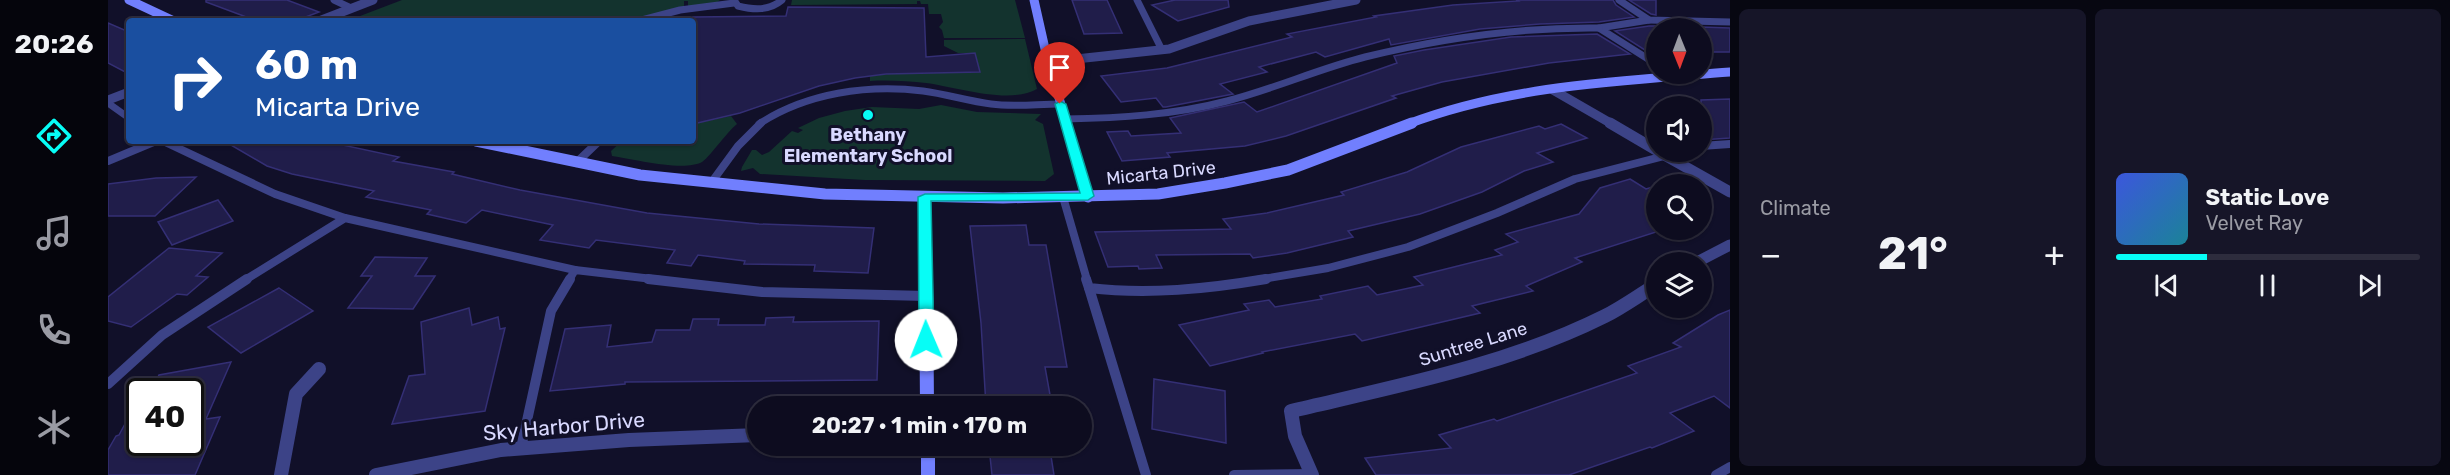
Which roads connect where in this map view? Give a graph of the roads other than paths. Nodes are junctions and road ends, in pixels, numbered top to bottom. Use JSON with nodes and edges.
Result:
{"nodes":[{"id":1,"x":129,"y":0,"type":"edge"},
{"id":2,"x":334,"y":0,"type":"edge"},
{"id":3,"x":373,"y":0,"type":"edge"},
{"id":4,"x":782,"y":0,"type":"edge"},
{"id":5,"x":1034,"y":0,"type":"edge"},
{"id":6,"x":1137,"y":0,"type":"edge"},
{"id":7,"x":1356,"y":0,"type":"edge"},
{"id":8,"x":1619,"y":0,"type":"edge"},
{"id":9,"x":734,"y":1,"type":"edge"},
{"id":10,"x":351,"y":8,"type":"junction"},
{"id":11,"x":168,"y":18,"type":"edge"},
{"id":12,"x":326,"y":18,"type":"edge"},
{"id":13,"x":649,"y":18,"type":"edge"},
{"id":14,"x":1646,"y":18,"type":"edge"},
{"id":15,"x":1646,"y":20,"type":"edge"},
{"id":16,"x":1712,"y":22,"type":"edge"},
{"id":17,"x":1730,"y":22,"type":"edge"},
{"id":18,"x":1599,"y":28,"type":"junction"},
{"id":19,"x":1162,"y":50,"type":"junction"},
{"id":20,"x":1646,"y":58,"type":"edge"},
{"id":21,"x":1048,"y":62,"type":"junction"},
{"id":22,"x":1730,"y":72,"type":"edge"},
{"id":23,"x":1712,"y":73,"type":"edge"},
{"id":24,"x":1646,"y":78,"type":"edge"},
{"id":25,"x":1553,"y":90,"type":"junction"},
{"id":26,"x":126,"y":93,"type":"edge"},
{"id":27,"x":108,"y":101,"type":"edge"},
{"id":28,"x":1060,"y":104,"type":"junction"},
{"id":29,"x":126,"y":116,"type":"edge"},
{"id":30,"x":1065,"y":119,"type":"junction"},
{"id":31,"x":1646,"y":143,"type":"edge"},
{"id":32,"x":149,"y":144,"type":"edge"},
{"id":33,"x":170,"y":144,"type":"edge"},
{"id":34,"x":490,"y":144,"type":"edge"},
{"id":35,"x":596,"y":144,"type":"edge"},
{"id":36,"x":1730,"y":144,"type":"edge"},
{"id":37,"x":1712,"y":145,"type":"edge"},
{"id":38,"x":1646,"y":157,"type":"edge"},
{"id":39,"x":108,"y":161,"type":"edge"},
{"id":40,"x":1678,"y":162,"type":"edge"},
{"id":41,"x":576,"y":163,"type":"junction"},
{"id":42,"x":711,"y":183,"type":"junction"},
{"id":43,"x":1730,"y":192,"type":"edge"},
{"id":44,"x":1088,"y":196,"type":"junction"},
{"id":45,"x":925,"y":197,"type":"junction"},
{"id":46,"x":1064,"y":197,"type":"junction"},
{"id":47,"x":345,"y":218,"type":"junction"},
{"id":48,"x":1730,"y":245,"type":"edge"},
{"id":49,"x":1712,"y":254,"type":"edge"},
{"id":50,"x":575,"y":270,"type":"junction"},
{"id":51,"x":1089,"y":288,"type":"junction"},
{"id":52,"x":1646,"y":291,"type":"edge"},
{"id":53,"x":926,"y":297,"type":"junction"},
{"id":54,"x":319,"y":369,"type":"dead end"},
{"id":55,"x":108,"y":384,"type":"edge"},
{"id":56,"x":927,"y":396,"type":"edge"},
{"id":57,"x":747,"y":435,"type":"edge"},
{"id":58,"x":521,"y":448,"type":"junction"},
{"id":59,"x":928,"y":456,"type":"edge"},
{"id":60,"x":1730,"y":467,"type":"edge"},
{"id":61,"x":281,"y":475,"type":"edge"},
{"id":62,"x":376,"y":475,"type":"edge"},
{"id":63,"x":928,"y":475,"type":"edge"},
{"id":64,"x":1146,"y":475,"type":"edge"},
{"id":65,"x":1234,"y":475,"type":"edge"},
{"id":66,"x":1312,"y":475,"type":"edge"},
{"id":67,"x":1716,"y":475,"type":"edge"}],
"edges":[{"from":1,"to":11,"type":"street"},
{"from":2,"to":10,"type":"lane"},
{"from":3,"to":10,"type":"street"},
{"from":4,"to":9,"type":"lane"},
{"from":5,"to":21,"type":"street"},
{"from":6,"to":19,"type":"lane"},
{"from":7,"to":19,"type":"street"},
{"from":8,"to":14,"type":"lane"},
{"from":9,"to":13,"type":"lane"},
{"from":10,"to":12,"type":"street"},
{"from":15,"to":18,"type":"lane"},
{"from":16,"to":17,"type":"lane"},
{"from":18,"to":20,"type":"lane"},
{"from":18,"to":30,"type":"lane"},
{"from":19,"to":21,"type":"street"},
{"from":21,"to":28,"type":"street"},
{"from":22,"to":23,"type":"street","name":"Micarta Drive"},
{"from":24,"to":25,"type":"street","name":"Micarta Drive"},
{"from":25,"to":31,"type":"street"},
{"from":25,"to":44,"type":"street","name":"Micarta Drive"},
{"from":26,"to":27,"type":"street"},
{"from":27,"to":29,"type":"lane"},
{"from":28,"to":30,"type":"street"},
{"from":28,"to":42,"type":"lane"},
{"from":30,"to":44,"type":"street"},
{"from":32,"to":39,"type":"lane"},
{"from":33,"to":47,"type":"lane"},
{"from":34,"to":41,"type":"street","name":"Micarta Drive"},
{"from":35,"to":41,"type":"lane"},
{"from":36,"to":37,"type":"lane"},
{"from":38,"to":51,"type":"lane"},
{"from":40,"to":43,"type":"street"},
{"from":41,"to":42,"type":"street","name":"Micarta Drive"},
{"from":42,"to":45,"type":"street","name":"Micarta Drive"},
{"from":44,"to":46,"type":"street","name":"Micarta Drive"},
{"from":45,"to":46,"type":"street","name":"Micarta Drive"},
{"from":45,"to":53,"type":"street"},
{"from":46,"to":51,"type":"lane"},
{"from":47,"to":50,"type":"lane"},
{"from":47,"to":55,"type":"lane"},
{"from":48,"to":49,"type":"street"},
{"from":50,"to":53,"type":"lane"},
{"from":50,"to":58,"type":"lane"},
{"from":51,"to":64,"type":"lane"},
{"from":52,"to":66,"type":"street","name":"Suntree Lane"},
{"from":53,"to":56,"type":"street"},
{"from":54,"to":61,"type":"street"},
{"from":57,"to":58,"type":"street","name":"Sky Harbor Drive"},
{"from":58,"to":62,"type":"street","name":"Sky Harbor Drive"},
{"from":59,"to":63,"type":"street"},
{"from":60,"to":67,"type":"lane"},
{"from":65,"to":66,"type":"lane"}]}
